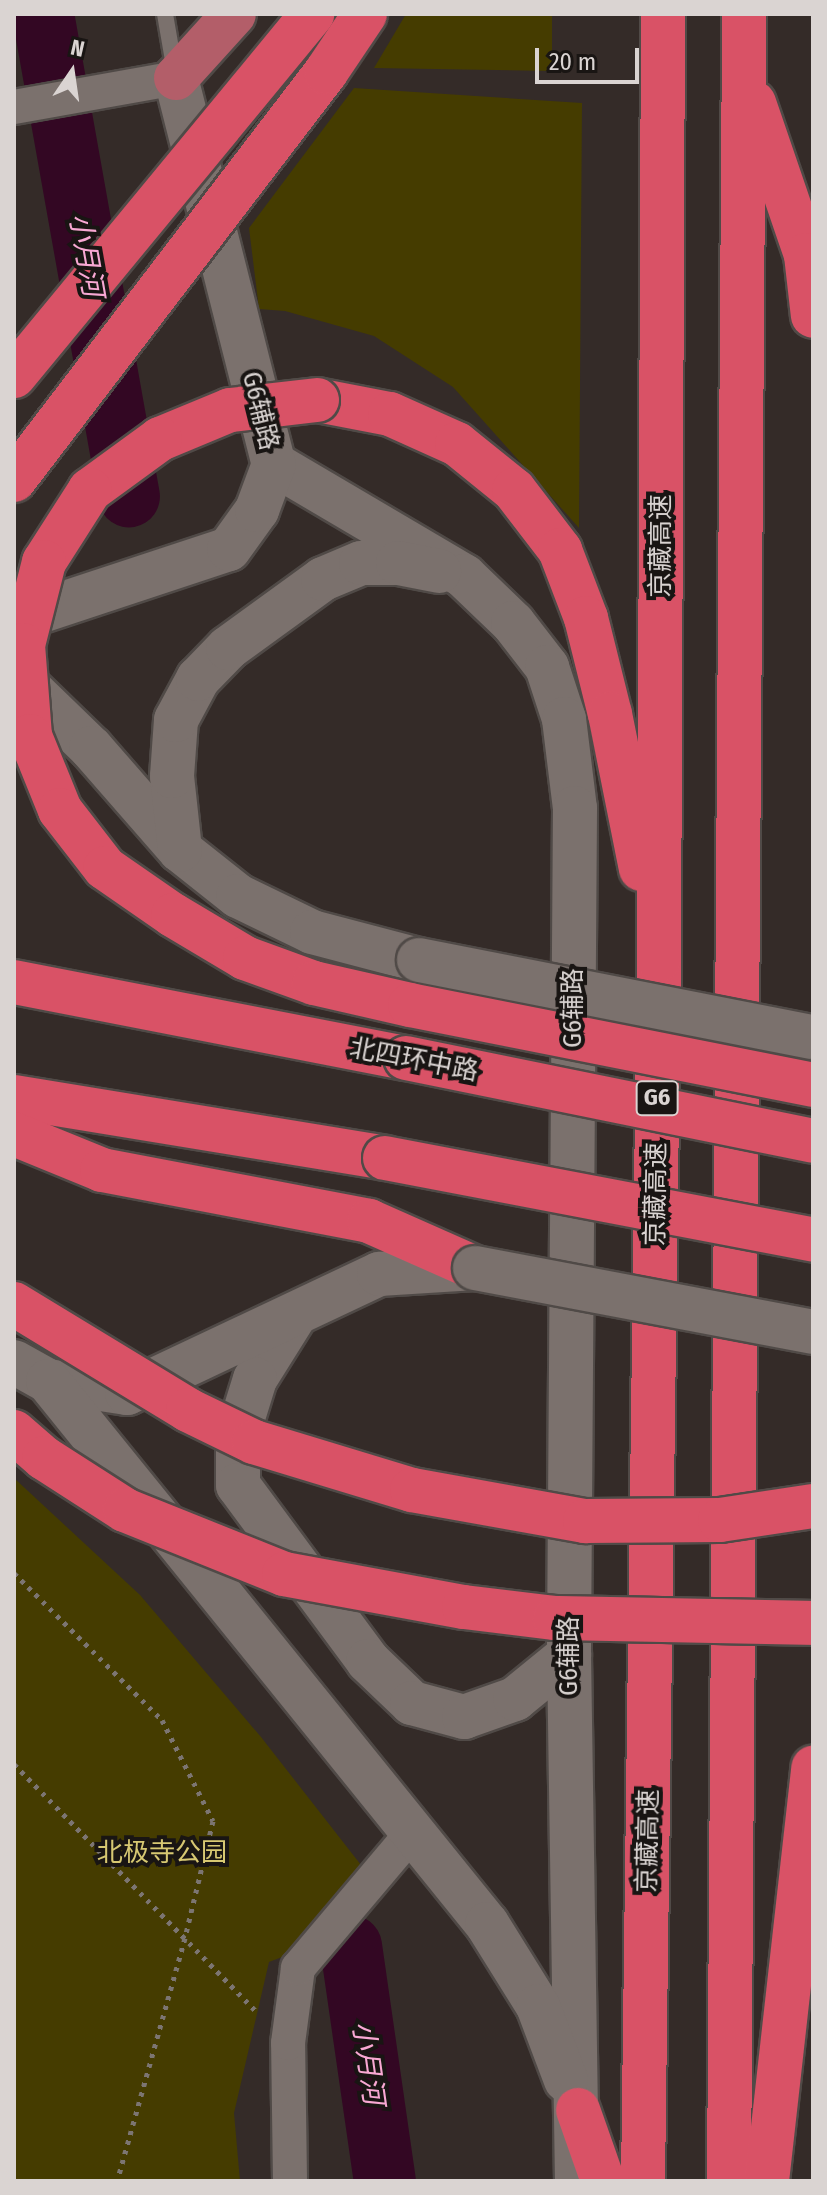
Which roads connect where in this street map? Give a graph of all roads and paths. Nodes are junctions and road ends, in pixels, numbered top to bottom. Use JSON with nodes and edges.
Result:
{"nodes":[{"id":1,"x":165,"y":14,"type":"edge"},
{"id":2,"x":234,"y":14,"type":"edge"},
{"id":3,"x":312,"y":14,"type":"edge"},
{"id":4,"x":365,"y":14,"type":"edge"},
{"id":5,"x":663,"y":14,"type":"edge"},
{"id":6,"x":744,"y":14,"type":"edge"},
{"id":7,"x":743,"y":70,"type":"junction"},
{"id":8,"x":176,"y":78,"type":"junction"},
{"id":9,"x":14,"y":107,"type":"edge"},
{"id":10,"x":813,"y":316,"type":"edge"},
{"id":11,"x":14,"y":376,"type":"edge"},
{"id":12,"x":274,"y":464,"type":"junction"},
{"id":13,"x":14,"y":480,"type":"edge"},
{"id":14,"x":464,"y":576,"type":"junction"},
{"id":15,"x":14,"y":620,"type":"edge"},
{"id":16,"x":14,"y":678,"type":"edge"},
{"id":17,"x":180,"y":850,"type":"junction"},
{"id":18,"x":659,"y":960,"type":"junction"},
{"id":19,"x":14,"y":982,"type":"edge"},
{"id":20,"x":813,"y":1037,"type":"edge"},
{"id":21,"x":813,"y":1085,"type":"edge"},
{"id":22,"x":14,"y":1097,"type":"edge"},
{"id":23,"x":14,"y":1134,"type":"edge"},
{"id":24,"x":813,"y":1141,"type":"edge"},
{"id":25,"x":813,"y":1240,"type":"edge"},
{"id":26,"x":475,"y":1268,"type":"junction"},
{"id":27,"x":14,"y":1304,"type":"edge"},
{"id":28,"x":295,"y":1315,"type":"junction"},
{"id":29,"x":813,"y":1332,"type":"edge"},
{"id":30,"x":31,"y":1371,"type":"edge"},
{"id":31,"x":14,"y":1432,"type":"edge"},
{"id":32,"x":813,"y":1506,"type":"edge"},
{"id":33,"x":14,"y":1573,"type":"edge"},
{"id":34,"x":813,"y":1623,"type":"edge"},
{"id":35,"x":569,"y":1655,"type":"junction"},
{"id":36,"x":14,"y":1764,"type":"edge"},
{"id":37,"x":813,"y":1768,"type":"edge"},
{"id":38,"x":413,"y":1832,"type":"junction"},
{"id":39,"x":185,"y":1938,"type":"junction"},
{"id":40,"x":288,"y":2043,"type":"junction"},
{"id":41,"x":578,"y":2110,"type":"junction"},
{"id":42,"x":117,"y":2181,"type":"edge"},
{"id":43,"x":290,"y":2181,"type":"edge"},
{"id":44,"x":577,"y":2181,"type":"edge"},
{"id":45,"x":603,"y":2181,"type":"edge"},
{"id":46,"x":643,"y":2181,"type":"edge"},
{"id":47,"x":729,"y":2181,"type":"edge"},
{"id":48,"x":767,"y":2181,"type":"edge"}],
"edges":[{"from":1,"to":8,"type":"lane"},
{"from":2,"to":8,"type":"main road"},
{"from":3,"to":11,"type":"highway","bridge":true},
{"from":4,"to":13,"type":"highway","bridge":true},
{"from":5,"to":18,"type":"highway","name":"京藏高速","number":"G6"},
{"from":6,"to":7,"type":"highway"},
{"from":7,"to":10,"type":"highway"},
{"from":7,"to":47,"type":"highway"},
{"from":8,"to":9,"type":"street"},
{"from":8,"to":12,"type":"street","name":"G6辅路"},
{"from":12,"to":14,"type":"street","name":"G6辅路"},
{"from":12,"to":15,"type":"street"},
{"from":14,"to":17,"type":"street"},
{"from":14,"to":35,"type":"street","name":"G6辅路"},
{"from":16,"to":17,"type":"street"},
{"from":17,"to":20,"type":"street","bridge":true},
{"from":18,"to":21,"type":"highway","bridge":true},
{"from":18,"to":46,"type":"highway","name":"京藏高速","number":"G6"},
{"from":19,"to":24,"type":"highway","name":"北四环中路","bridge":true},
{"from":22,"to":25,"type":"highway","bridge":true},
{"from":23,"to":26,"type":"highway"},
{"from":26,"to":28,"type":"street"},
{"from":26,"to":29,"type":"street","bridge":true},
{"from":27,"to":32,"type":"highway","bridge":true},
{"from":28,"to":30,"type":"street"},
{"from":28,"to":35,"type":"street"},
{"from":30,"to":38,"type":"street"},
{"from":31,"to":34,"type":"highway","bridge":true},
{"from":33,"to":39,"type":"path"},
{"from":35,"to":41,"type":"street","name":"G6辅路"},
{"from":36,"to":39,"type":"path"},
{"from":37,"to":48,"type":"highway"},
{"from":38,"to":40,"type":"street"},
{"from":38,"to":41,"type":"street"},
{"from":39,"to":40,"type":"path"},
{"from":39,"to":42,"type":"path"},
{"from":40,"to":43,"type":"street"},
{"from":41,"to":44,"type":"street","name":"G6辅路"},
{"from":41,"to":45,"type":"highway"}]}
